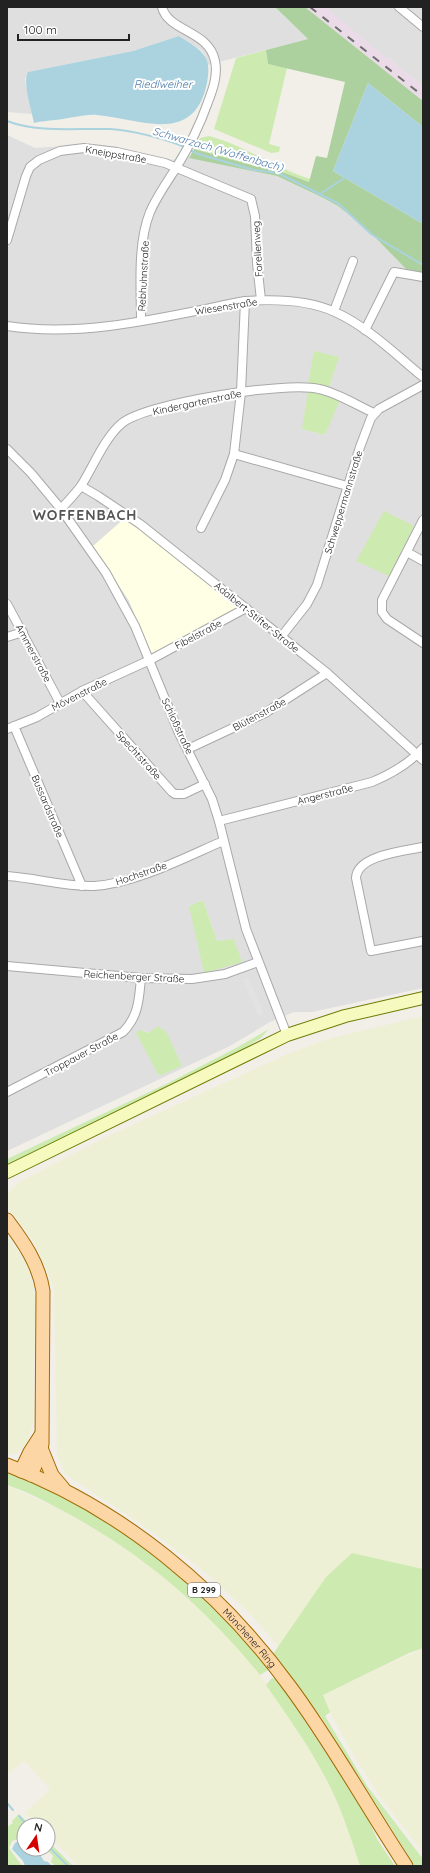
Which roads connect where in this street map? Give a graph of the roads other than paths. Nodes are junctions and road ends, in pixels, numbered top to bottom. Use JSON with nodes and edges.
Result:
{"nodes":[{"id":1,"x":162,"y":7,"type":"edge"},
{"id":2,"x":399,"y":7,"type":"edge"},
{"id":3,"x":423,"y":27,"type":"edge"},
{"id":4,"x":177,"y":167,"type":"junction"},
{"id":5,"x":251,"y":199,"type":"joint"},
{"id":6,"x":7,"y":240,"type":"edge"},
{"id":7,"x":353,"y":261,"type":"dead end"},
{"id":8,"x":423,"y":277,"type":"edge"},
{"id":9,"x":261,"y":300,"type":"junction"},
{"id":10,"x":245,"y":301,"type":"junction"},
{"id":11,"x":334,"y":311,"type":"junction"},
{"id":12,"x":141,"y":321,"type":"junction"},
{"id":13,"x":7,"y":326,"type":"edge"},
{"id":14,"x":365,"y":330,"type":"junction"},
{"id":15,"x":423,"y":377,"type":"edge"},
{"id":16,"x":423,"y":386,"type":"edge"},
{"id":17,"x":241,"y":392,"type":"junction"},
{"id":18,"x":374,"y":414,"type":"junction"},
{"id":19,"x":7,"y":449,"type":"edge"},
{"id":20,"x":234,"y":454,"type":"junction"},
{"id":21,"x":80,"y":486,"type":"junction"},
{"id":22,"x":347,"y":486,"type":"junction"},
{"id":23,"x":61,"y":509,"type":"junction"},
{"id":24,"x":423,"y":520,"type":"edge"},
{"id":25,"x":201,"y":528,"type":"dead end"},
{"id":26,"x":407,"y":552,"type":"junction"},
{"id":27,"x":423,"y":561,"type":"edge"},
{"id":28,"x":7,"y":604,"type":"edge"},
{"id":29,"x":246,"y":608,"type":"junction"},
{"id":30,"x":23,"y":632,"type":"junction"},
{"id":31,"x":7,"y":637,"type":"edge"},
{"id":32,"x":281,"y":637,"type":"junction"},
{"id":33,"x":423,"y":643,"type":"edge"},
{"id":34,"x":150,"y":660,"type":"junction"},
{"id":35,"x":327,"y":673,"type":"junction"},
{"id":36,"x":82,"y":691,"type":"junction"},
{"id":37,"x":60,"y":703,"type":"junction"},
{"id":38,"x":11,"y":728,"type":"edge"},
{"id":39,"x":188,"y":749,"type":"junction"},
{"id":40,"x":421,"y":754,"type":"edge"},
{"id":41,"x":205,"y":784,"type":"junction"},
{"id":42,"x":219,"y":821,"type":"junction"},
{"id":43,"x":223,"y":841,"type":"junction"},
{"id":44,"x":423,"y":847,"type":"edge"},
{"id":45,"x":7,"y":876,"type":"edge"},
{"id":46,"x":82,"y":886,"type":"junction"},
{"id":47,"x":423,"y":941,"type":"edge"},
{"id":48,"x":258,"y":962,"type":"junction"},
{"id":49,"x":7,"y":966,"type":"edge"},
{"id":50,"x":141,"y":978,"type":"junction"},
{"id":51,"x":423,"y":998,"type":"edge"},
{"id":52,"x":287,"y":1035,"type":"junction"},
{"id":53,"x":7,"y":1092,"type":"edge"},
{"id":54,"x":7,"y":1172,"type":"edge"},
{"id":55,"x":7,"y":1220,"type":"edge"},
{"id":56,"x":41,"y":1442,"type":"junction"},
{"id":57,"x":7,"y":1466,"type":"edge"},
{"id":58,"x":26,"y":1473,"type":"junction"},
{"id":59,"x":74,"y":1496,"type":"junction"},
{"id":60,"x":406,"y":1866,"type":"edge"}],
"edges":[{"from":1,"to":4,"type":"street","name":"Rebhuhnstraße"},
{"from":2,"to":3,"type":"street"},
{"from":4,"to":5,"type":"street","name":"Kneippstraße"},
{"from":4,"to":6,"type":"street","name":"Kneippstraße"},
{"from":4,"to":12,"type":"street","name":"Rebhuhnstraße"},
{"from":5,"to":9,"type":"street","name":"Forellenweg"},
{"from":7,"to":11,"type":"street"},
{"from":8,"to":14,"type":"street"},
{"from":9,"to":10,"type":"street","name":"Wiesenstraße"},
{"from":9,"to":11,"type":"street","name":"Wiesenstraße"},
{"from":10,"to":12,"type":"street","name":"Wiesenstraße"},
{"from":10,"to":17,"type":"street"},
{"from":11,"to":14,"type":"street","name":"Wiesenstraße"},
{"from":12,"to":13,"type":"street","name":"Wiesenstraße"},
{"from":14,"to":15,"type":"street","name":"Wiesenstraße"},
{"from":16,"to":18,"type":"street"},
{"from":17,"to":18,"type":"street","name":"Kindergartenstraße"},
{"from":17,"to":20,"type":"street"},
{"from":17,"to":21,"type":"street","name":"Kindergartenstraße"},
{"from":18,"to":22,"type":"street","name":"Schweppermannstraße"},
{"from":19,"to":23,"type":"street","name":"Schloßstraße"},
{"from":20,"to":22,"type":"street"},
{"from":20,"to":25,"type":"street"},
{"from":21,"to":23,"type":"street","name":"Kindergartenstraße"},
{"from":21,"to":29,"type":"street","name":"Adalbert-Stifter-Straße"},
{"from":22,"to":32,"type":"street","name":"Schweppermannstraße"},
{"from":23,"to":34,"type":"street","name":"Schloßstraße"},
{"from":24,"to":26,"type":"street"},
{"from":26,"to":27,"type":"street"},
{"from":26,"to":33,"type":"street"},
{"from":28,"to":30,"type":"street","name":"Ammerstraße"},
{"from":29,"to":32,"type":"street","name":"Adalbert-Stifter-Straße"},
{"from":29,"to":34,"type":"street","name":"Fibelstraße"},
{"from":30,"to":31,"type":"street"},
{"from":30,"to":37,"type":"street","name":"Ammerstraße"},
{"from":32,"to":35,"type":"street","name":"Adalbert-Stifter-Straße"},
{"from":34,"to":36,"type":"street","name":"Mövenstraße"},
{"from":34,"to":39,"type":"street","name":"Schloßstraße"},
{"from":35,"to":39,"type":"street","name":"Blütenstraße"},
{"from":35,"to":40,"type":"street","name":"Adalbert-Stifter-Straße"},
{"from":36,"to":37,"type":"street","name":"Mövenstraße"},
{"from":36,"to":41,"type":"street","name":"Spechtstraße"},
{"from":37,"to":38,"type":"street","name":"Mövenstraße"},
{"from":38,"to":46,"type":"street","name":"Bussardstraße"},
{"from":39,"to":41,"type":"street","name":"Schloßstraße"},
{"from":40,"to":42,"type":"street","name":"Angerstraße"},
{"from":41,"to":42,"type":"street","name":"Schloßstraße"},
{"from":42,"to":43,"type":"street","name":"Schloßstraße"},
{"from":43,"to":46,"type":"street","name":"Hochstraße"},
{"from":43,"to":48,"type":"street","name":"Schloßstraße"},
{"from":44,"to":47,"type":"street"},
{"from":45,"to":46,"type":"street","name":"Hochstraße"},
{"from":48,"to":50,"type":"street","name":"Reichenberger Straße"},
{"from":48,"to":52,"type":"street","name":"Schloßstraße"},
{"from":49,"to":50,"type":"street","name":"Reichenberger Straße"},
{"from":50,"to":53,"type":"street","name":"Troppauer Straße"},
{"from":51,"to":52,"type":"street"},
{"from":52,"to":54,"type":"street"},
{"from":55,"to":56,"type":"main road"},
{"from":56,"to":58,"type":"main road"},
{"from":56,"to":59,"type":"main road"},
{"from":57,"to":58,"type":"main road","name":"Münchener Ring","number":"B 299"},
{"from":58,"to":59,"type":"main road","name":"Münchener Ring","number":"B 299"},
{"from":59,"to":60,"type":"main road","name":"Münchener Ring","number":"B 299"}]}
